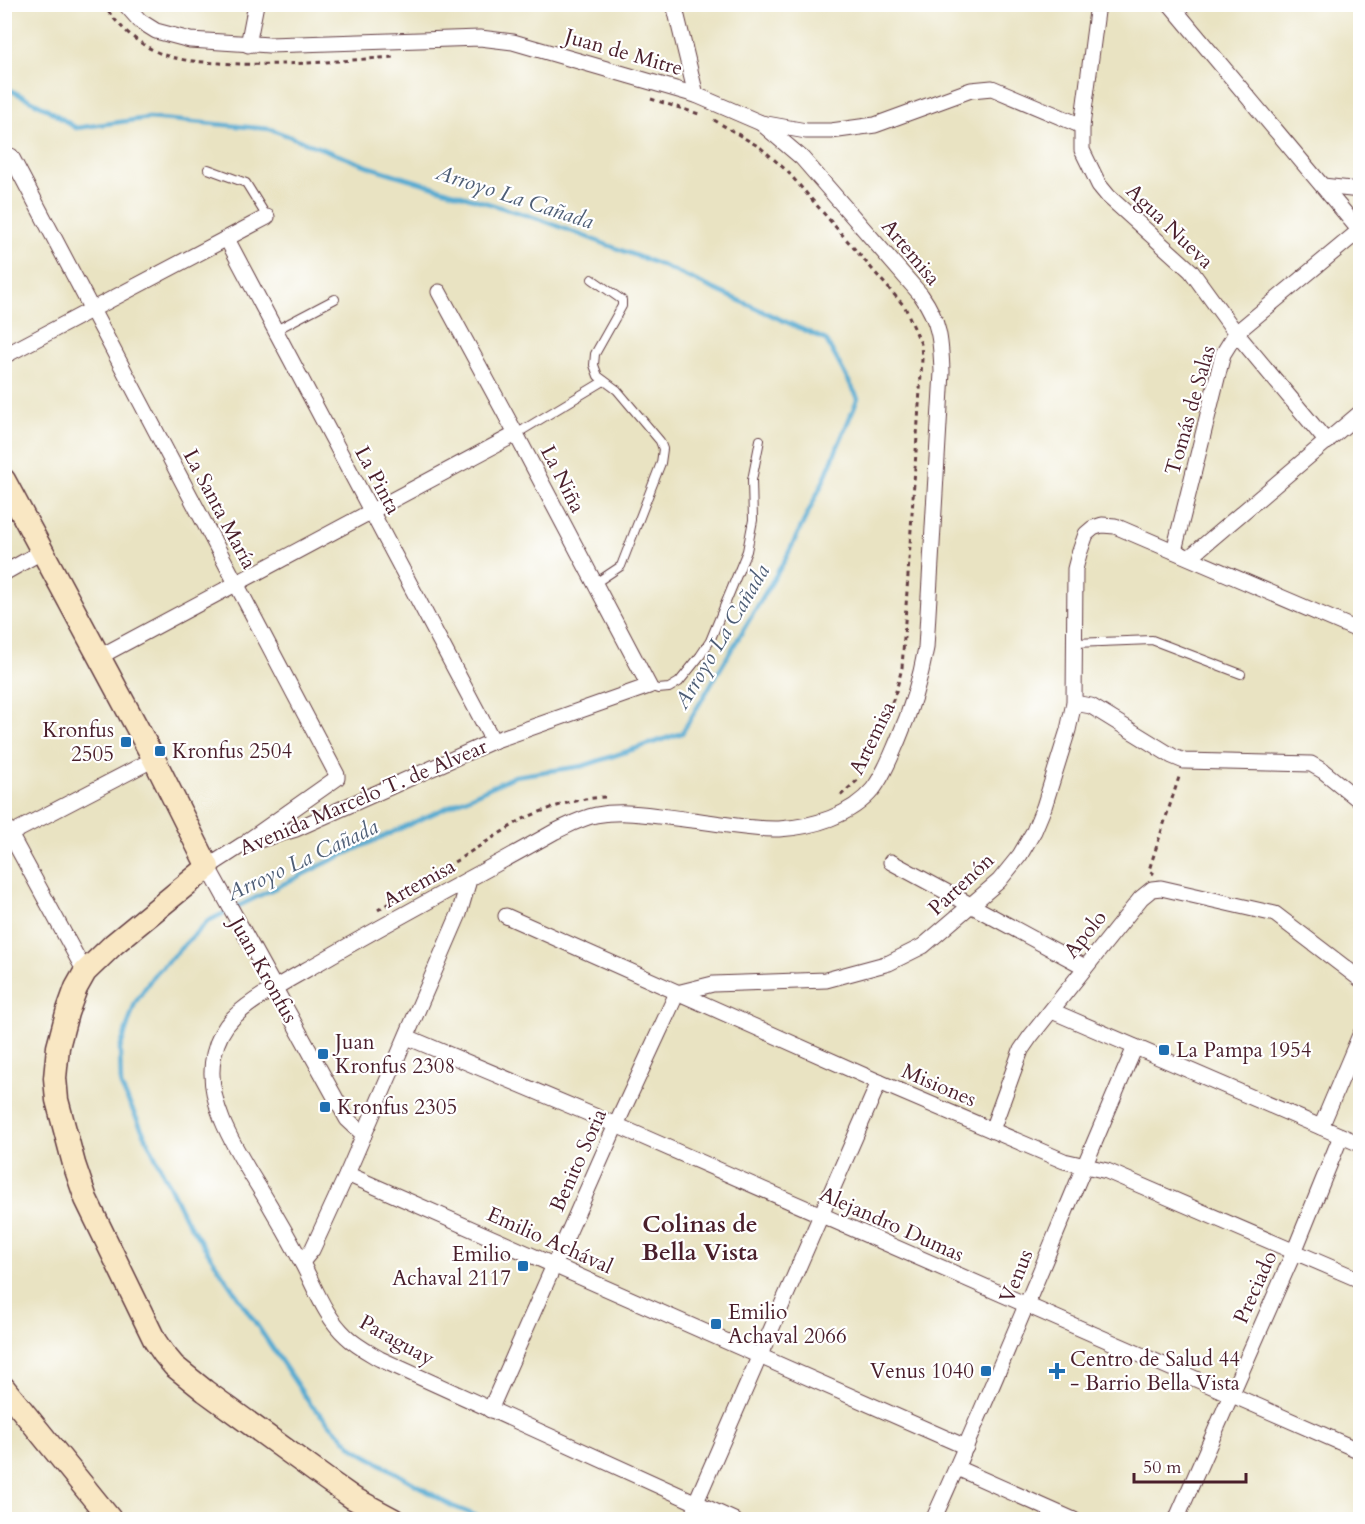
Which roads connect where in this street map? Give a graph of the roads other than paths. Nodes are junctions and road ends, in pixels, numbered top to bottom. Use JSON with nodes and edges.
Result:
{"nodes":[{"id":1,"x":125,"y":4,"type":"edge"},
{"id":2,"x":256,"y":4,"type":"edge"},
{"id":3,"x":674,"y":4,"type":"edge"},
{"id":4,"x":1098,"y":4,"type":"edge"},
{"id":5,"x":1170,"y":4,"type":"edge"},
{"id":6,"x":248,"y":45,"type":"junction"},
{"id":7,"x":696,"y":94,"type":"junction"},
{"id":8,"x":761,"y":123,"type":"junction"},
{"id":9,"x":1082,"y":126,"type":"junction"},
{"id":10,"x":11,"y":156,"type":"dead end"},
{"id":11,"x":208,"y":168,"type":"dead end"},
{"id":12,"x":1323,"y":186,"type":"junction"},
{"id":13,"x":1360,"y":190,"type":"edge"},
{"id":14,"x":267,"y":217,"type":"joint"},
{"id":15,"x":1360,"y":231,"type":"edge"},
{"id":16,"x":227,"y":239,"type":"junction"},
{"id":17,"x":591,"y":279,"type":"dead end"},
{"id":18,"x":438,"y":292,"type":"dead end"},
{"id":19,"x":334,"y":299,"type":"dead end"},
{"id":20,"x":92,"y":310,"type":"junction"},
{"id":21,"x":276,"y":330,"type":"junction"},
{"id":22,"x":1236,"y":333,"type":"junction"},
{"id":23,"x":4,"y":356,"type":"edge"},
{"id":24,"x":604,"y":381,"type":"junction"},
{"id":25,"x":1360,"y":413,"type":"edge"},
{"id":26,"x":516,"y":434,"type":"junction"},
{"id":27,"x":760,"y":440,"type":"dead end"},
{"id":28,"x":1326,"y":442,"type":"junction"},
{"id":29,"x":4,"y":480,"type":"edge"},
{"id":30,"x":371,"y":511,"type":"junction"},
{"id":31,"x":1174,"y":551,"type":"junction"},
{"id":32,"x":43,"y":552,"type":"junction"},
{"id":33,"x":1190,"y":557,"type":"junction"},
{"id":34,"x":4,"y":573,"type":"edge"},
{"id":35,"x":236,"y":583,"type":"junction"},
{"id":36,"x":594,"y":584,"type":"junction"},
{"id":37,"x":1360,"y":632,"type":"edge"},
{"id":38,"x":1075,"y":643,"type":"junction"},
{"id":39,"x":99,"y":657,"type":"junction"},
{"id":40,"x":1241,"y":674,"type":"dead end"},
{"id":41,"x":649,"y":686,"type":"junction"},
{"id":42,"x":1074,"y":703,"type":"junction"},
{"id":43,"x":493,"y":741,"type":"junction"},
{"id":44,"x":154,"y":759,"type":"junction"},
{"id":45,"x":1360,"y":801,"type":"edge"},
{"id":46,"x":7,"y":828,"type":"edge"},
{"id":47,"x":242,"y":845,"type":"junction"},
{"id":48,"x":891,"y":862,"type":"dead end"},
{"id":49,"x":208,"y":867,"type":"junction"},
{"id":50,"x":469,"y":880,"type":"junction"},
{"id":51,"x":971,"y":904,"type":"junction"},
{"id":52,"x":506,"y":916,"type":"dead end"},
{"id":53,"x":1085,"y":967,"type":"junction"},
{"id":54,"x":85,"y":972,"type":"junction"},
{"id":55,"x":1360,"y":979,"type":"edge"},
{"id":56,"x":274,"y":989,"type":"junction"},
{"id":57,"x":677,"y":993,"type":"junction"},
{"id":58,"x":1052,"y":1011,"type":"junction"},
{"id":59,"x":1360,"y":1035,"type":"edge"},
{"id":60,"x":407,"y":1037,"type":"junction"},
{"id":61,"x":1135,"y":1047,"type":"junction"},
{"id":62,"x":879,"y":1082,"type":"junction"},
{"id":63,"x":616,"y":1125,"type":"junction"},
{"id":64,"x":1321,"y":1127,"type":"junction"},
{"id":65,"x":992,"y":1130,"type":"junction"},
{"id":66,"x":364,"y":1136,"type":"junction"},
{"id":67,"x":1341,"y":1136,"type":"junction"},
{"id":68,"x":1360,"y":1144,"type":"edge"},
{"id":69,"x":1084,"y":1165,"type":"junction"},
{"id":70,"x":347,"y":1174,"type":"junction"},
{"id":71,"x":822,"y":1217,"type":"junction"},
{"id":72,"x":1294,"y":1252,"type":"junction"},
{"id":73,"x":302,"y":1262,"type":"junction"},
{"id":74,"x":555,"y":1266,"type":"junction"},
{"id":75,"x":1360,"y":1280,"type":"edge"},
{"id":76,"x":1027,"y":1306,"type":"junction"},
{"id":77,"x":760,"y":1357,"type":"junction"},
{"id":78,"x":4,"y":1388,"type":"edge"},
{"id":79,"x":1231,"y":1394,"type":"junction"},
{"id":80,"x":490,"y":1410,"type":"junction"},
{"id":81,"x":966,"y":1447,"type":"junction"},
{"id":82,"x":1360,"y":1450,"type":"edge"},
{"id":83,"x":957,"y":1468,"type":"junction"},
{"id":84,"x":696,"y":1503,"type":"junction"},
{"id":85,"x":111,"y":1520,"type":"edge"},
{"id":86,"x":394,"y":1520,"type":"edge"},
{"id":87,"x":694,"y":1520,"type":"edge"},
{"id":88,"x":734,"y":1520,"type":"edge"},
{"id":89,"x":933,"y":1520,"type":"edge"},
{"id":90,"x":1074,"y":1520,"type":"edge"},
{"id":91,"x":1176,"y":1520,"type":"edge"}],
"edges":[{"from":1,"to":6,"type":"street","name":"Juan de Mitre"},
{"from":2,"to":6,"type":"street"},
{"from":3,"to":7,"type":"street"},
{"from":4,"to":9,"type":"street","name":"Agua Nueva"},
{"from":5,"to":12,"type":"street"},
{"from":6,"to":7,"type":"street","name":"Juan de Mitre"},
{"from":7,"to":8,"type":"street","name":"Juan de Mitre"},
{"from":8,"to":9,"type":"street","name":"Juan de Mitre"},
{"from":8,"to":50,"type":"street","name":"Artemisa"},
{"from":9,"to":22,"type":"street","name":"Agua Nueva"},
{"from":10,"to":20,"type":"street","name":"La Santa María"},
{"from":11,"to":14,"type":"lane"},
{"from":12,"to":13,"type":"street"},
{"from":12,"to":15,"type":"street"},
{"from":14,"to":16,"type":"street"},
{"from":15,"to":22,"type":"street","name":"Tomás de Salas"},
{"from":16,"to":20,"type":"street"},
{"from":16,"to":21,"type":"street","name":"La Pinta"},
{"from":17,"to":24,"type":"lane"},
{"from":18,"to":26,"type":"street","name":"La Niña"},
{"from":19,"to":21,"type":"lane"},
{"from":20,"to":23,"type":"street"},
{"from":20,"to":35,"type":"street","name":"La Santa María"},
{"from":21,"to":30,"type":"street","name":"La Pinta"},
{"from":22,"to":28,"type":"street","name":"Agua Nueva"},
{"from":22,"to":31,"type":"street","name":"Tomás de Salas"},
{"from":24,"to":26,"type":"lane"},
{"from":24,"to":36,"type":"lane"},
{"from":25,"to":28,"type":"street"},
{"from":26,"to":30,"type":"street"},
{"from":26,"to":36,"type":"street","name":"La Niña"},
{"from":27,"to":41,"type":"lane"},
{"from":28,"to":33,"type":"street"},
{"from":29,"to":32,"type":"main road","name":"Juan Kronfus"},
{"from":30,"to":35,"type":"street"},
{"from":30,"to":43,"type":"street","name":"La Pinta"},
{"from":31,"to":33,"type":"street"},
{"from":31,"to":38,"type":"street","name":"Partenón"},
{"from":32,"to":34,"type":"street"},
{"from":32,"to":39,"type":"main road","name":"Juan Kronfus"},
{"from":33,"to":37,"type":"street"},
{"from":35,"to":39,"type":"street"},
{"from":35,"to":47,"type":"street","name":"La Santa María"},
{"from":36,"to":41,"type":"street","name":"La Niña"},
{"from":38,"to":40,"type":"lane"},
{"from":38,"to":42,"type":"street","name":"Partenón"},
{"from":39,"to":44,"type":"main road","name":"Juan Kronfus"},
{"from":41,"to":43,"type":"street","name":"Avenida Marcelo T. de Alvear"},
{"from":42,"to":45,"type":"street"},
{"from":42,"to":51,"type":"street","name":"Partenón"},
{"from":43,"to":47,"type":"street","name":"Avenida Marcelo T. de Alvear"},
{"from":44,"to":46,"type":"street"},
{"from":44,"to":49,"type":"main road","name":"Juan Kronfus"},
{"from":46,"to":54,"type":"street"},
{"from":47,"to":49,"type":"street","name":"Avenida Marcelo T. de Alvear"},
{"from":48,"to":51,"type":"street"},
{"from":49,"to":54,"type":"main road","name":"Avenida Marcelo T. de Alvear"},
{"from":49,"to":56,"type":"street","name":"Juan Kronfus"},
{"from":50,"to":56,"type":"street","name":"Artemisa"},
{"from":50,"to":60,"type":"street"},
{"from":51,"to":53,"type":"street"},
{"from":51,"to":57,"type":"street","name":"Partenón"},
{"from":52,"to":57,"type":"street","name":"Misiones"},
{"from":53,"to":55,"type":"street","name":"Apolo"},
{"from":53,"to":58,"type":"street","name":"Apolo"},
{"from":54,"to":86,"type":"main road","name":"Avenida Marcelo T. de Alvear"},
{"from":56,"to":66,"type":"street","name":"Juan Kronfus"},
{"from":56,"to":73,"type":"street","name":"Paraguay"},
{"from":57,"to":62,"type":"street","name":"Misiones"},
{"from":57,"to":63,"type":"street","name":"Benito Soria"},
{"from":58,"to":61,"type":"street"},
{"from":58,"to":65,"type":"street","name":"Apolo"},
{"from":59,"to":64,"type":"street"},
{"from":60,"to":63,"type":"street","name":"Alejandro Dumas"},
{"from":60,"to":66,"type":"street"},
{"from":61,"to":64,"type":"street"},
{"from":61,"to":69,"type":"street","name":"Venus"},
{"from":62,"to":65,"type":"street","name":"Misiones"},
{"from":62,"to":71,"type":"street"},
{"from":63,"to":71,"type":"street","name":"Alejandro Dumas"},
{"from":63,"to":74,"type":"street","name":"Benito Soria"},
{"from":64,"to":67,"type":"street"},
{"from":65,"to":69,"type":"street","name":"Misiones"},
{"from":66,"to":70,"type":"street"},
{"from":67,"to":68,"type":"street"},
{"from":67,"to":72,"type":"street","name":"Preciado"},
{"from":69,"to":72,"type":"street","name":"Misiones"},
{"from":69,"to":76,"type":"street","name":"Venus"},
{"from":70,"to":73,"type":"street"},
{"from":70,"to":74,"type":"street","name":"Emilio Achával"},
{"from":71,"to":76,"type":"street","name":"Alejandro Dumas"},
{"from":71,"to":77,"type":"street"},
{"from":72,"to":75,"type":"street","name":"Misiones"},
{"from":72,"to":79,"type":"street","name":"Preciado"},
{"from":73,"to":80,"type":"street","name":"Paraguay"},
{"from":74,"to":77,"type":"street","name":"Emilio Achával"},
{"from":74,"to":80,"type":"street","name":"Benito Soria"},
{"from":76,"to":79,"type":"street","name":"Alejandro Dumas"},
{"from":76,"to":81,"type":"street","name":"Venus"},
{"from":77,"to":81,"type":"street","name":"Emilio Achával"},
{"from":77,"to":84,"type":"street"},
{"from":78,"to":85,"type":"main road"},
{"from":79,"to":82,"type":"street","name":"Alejandro Dumas"},
{"from":79,"to":91,"type":"street","name":"Preciado"},
{"from":80,"to":84,"type":"street","name":"Paraguay"},
{"from":81,"to":83,"type":"street","name":"Venus"},
{"from":83,"to":89,"type":"street","name":"Venus"},
{"from":83,"to":90,"type":"street"},
{"from":84,"to":87,"type":"street"},
{"from":84,"to":88,"type":"street","name":"Paraguay"}]}
